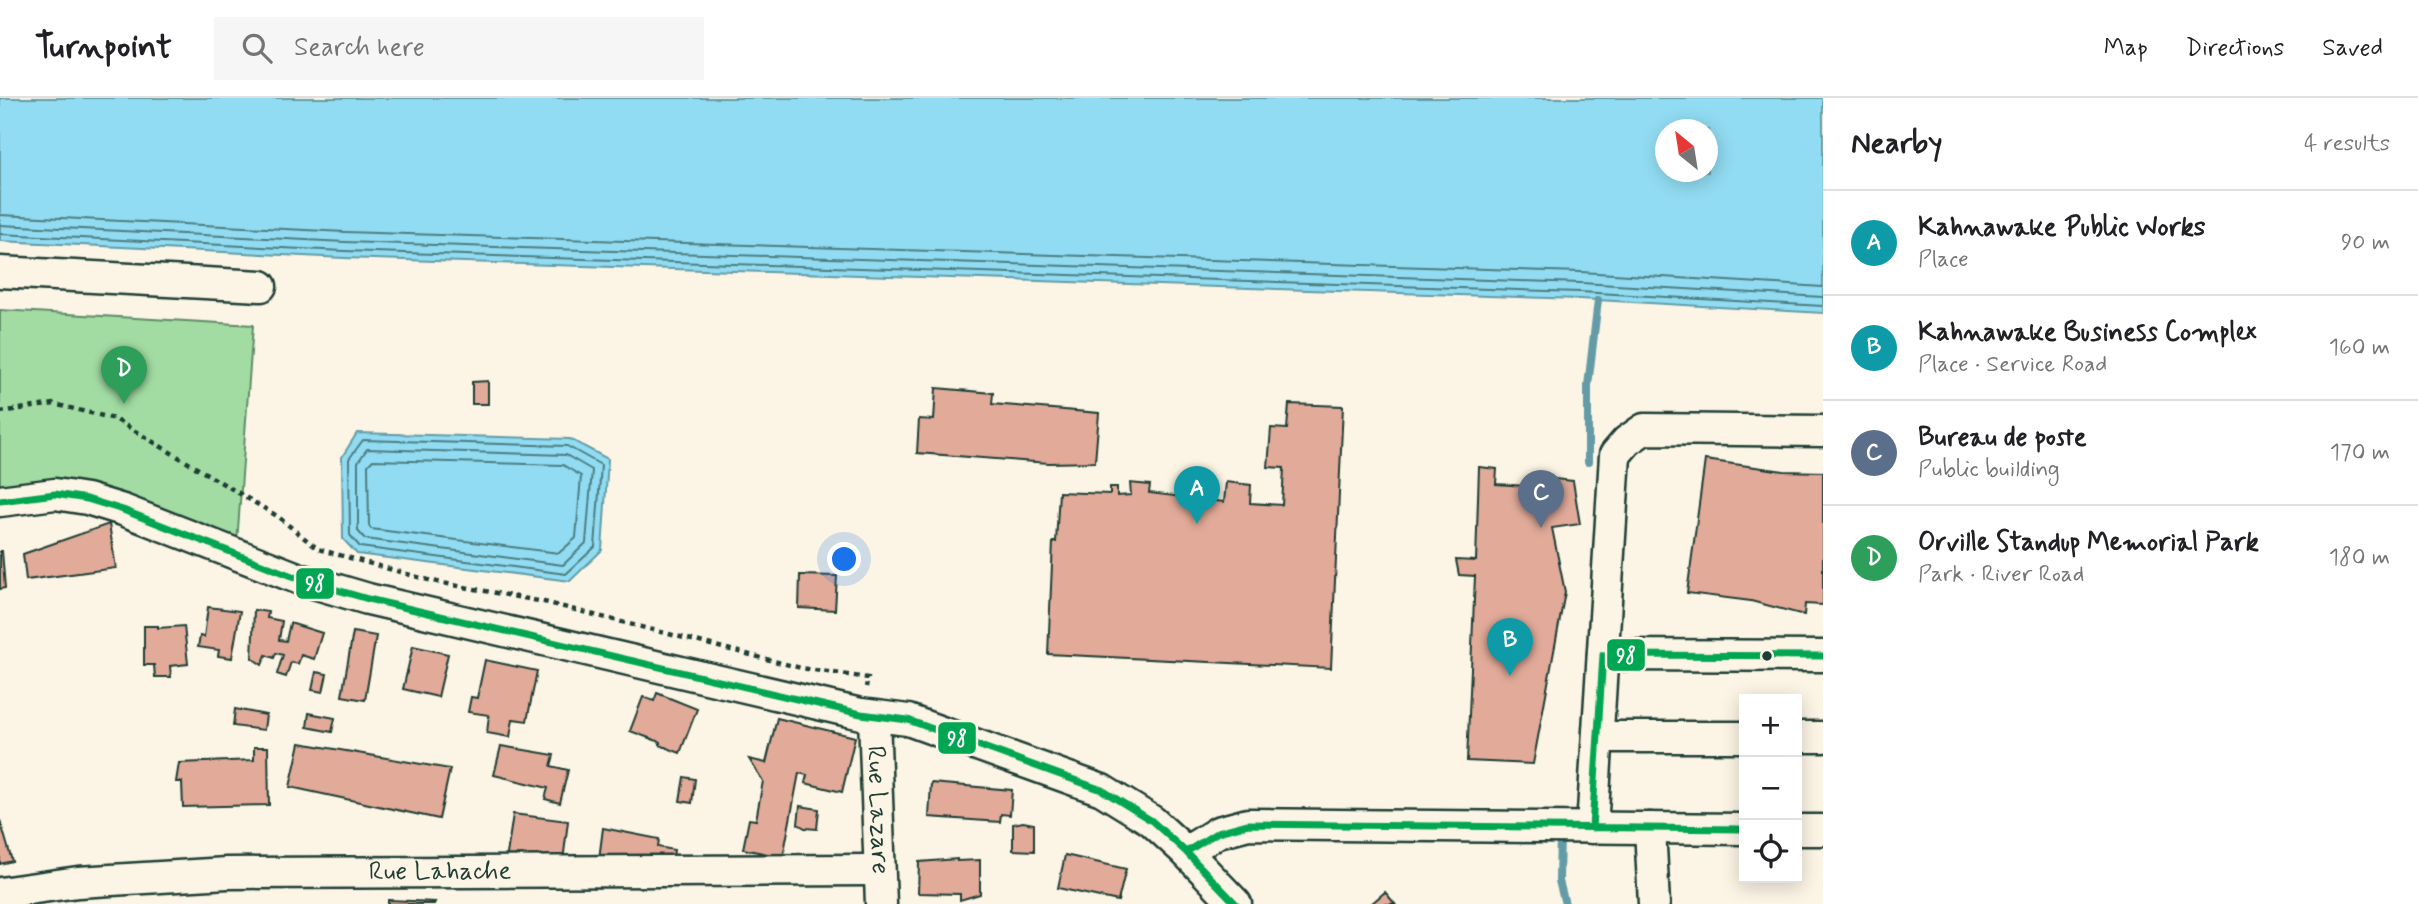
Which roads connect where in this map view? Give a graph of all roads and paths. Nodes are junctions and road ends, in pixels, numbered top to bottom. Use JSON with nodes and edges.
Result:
{"nodes":[{"id":1,"x":0,"y":272,"type":"edge"},
{"id":2,"x":261,"y":286,"type":"dead end"},
{"id":3,"x":0,"y":412,"type":"edge"},
{"id":4,"x":1823,"y":431,"type":"edge"},
{"id":5,"x":0,"y":501,"type":"edge"},
{"id":6,"x":1603,"y":655,"type":"junction"},
{"id":7,"x":1823,"y":656,"type":"edge"},
{"id":8,"x":868,"y":678,"type":"dead end"},
{"id":9,"x":874,"y":717,"type":"junction"},
{"id":10,"x":1598,"y":737,"type":"junction"},
{"id":11,"x":1739,"y":737,"type":"edge"},
{"id":12,"x":1802,"y":737,"type":"edge"},
{"id":13,"x":1823,"y":737,"type":"edge"},
{"id":14,"x":1592,"y":828,"type":"junction"},
{"id":15,"x":1650,"y":828,"type":"junction"},
{"id":16,"x":1739,"y":830,"type":"edge"},
{"id":17,"x":1802,"y":830,"type":"edge"},
{"id":18,"x":1823,"y":830,"type":"edge"},
{"id":19,"x":1186,"y":852,"type":"junction"},
{"id":20,"x":879,"y":870,"type":"junction"},
{"id":21,"x":0,"y":893,"type":"edge"},
{"id":22,"x":881,"y":904,"type":"edge"},
{"id":23,"x":1236,"y":904,"type":"edge"},
{"id":24,"x":1654,"y":904,"type":"edge"}],
"edges":[{"from":1,"to":2,"type":"street"},
{"from":3,"to":8,"type":"path"},
{"from":4,"to":6,"type":"street"},
{"from":5,"to":9,"type":"street"},
{"from":6,"to":7,"type":"street"},
{"from":6,"to":10,"type":"street"},
{"from":9,"to":19,"type":"street"},
{"from":9,"to":20,"type":"street","name":"Rue Lazare"},
{"from":10,"to":11,"type":"street"},
{"from":10,"to":14,"type":"street"},
{"from":12,"to":13,"type":"street"},
{"from":14,"to":15,"type":"street"},
{"from":14,"to":19,"type":"street"},
{"from":15,"to":16,"type":"street"},
{"from":15,"to":24,"type":"street"},
{"from":17,"to":18,"type":"street"},
{"from":19,"to":23,"type":"street"},
{"from":20,"to":21,"type":"street","name":"Rue Lahache"},
{"from":20,"to":22,"type":"street","name":"Rue Lazare"}]}
